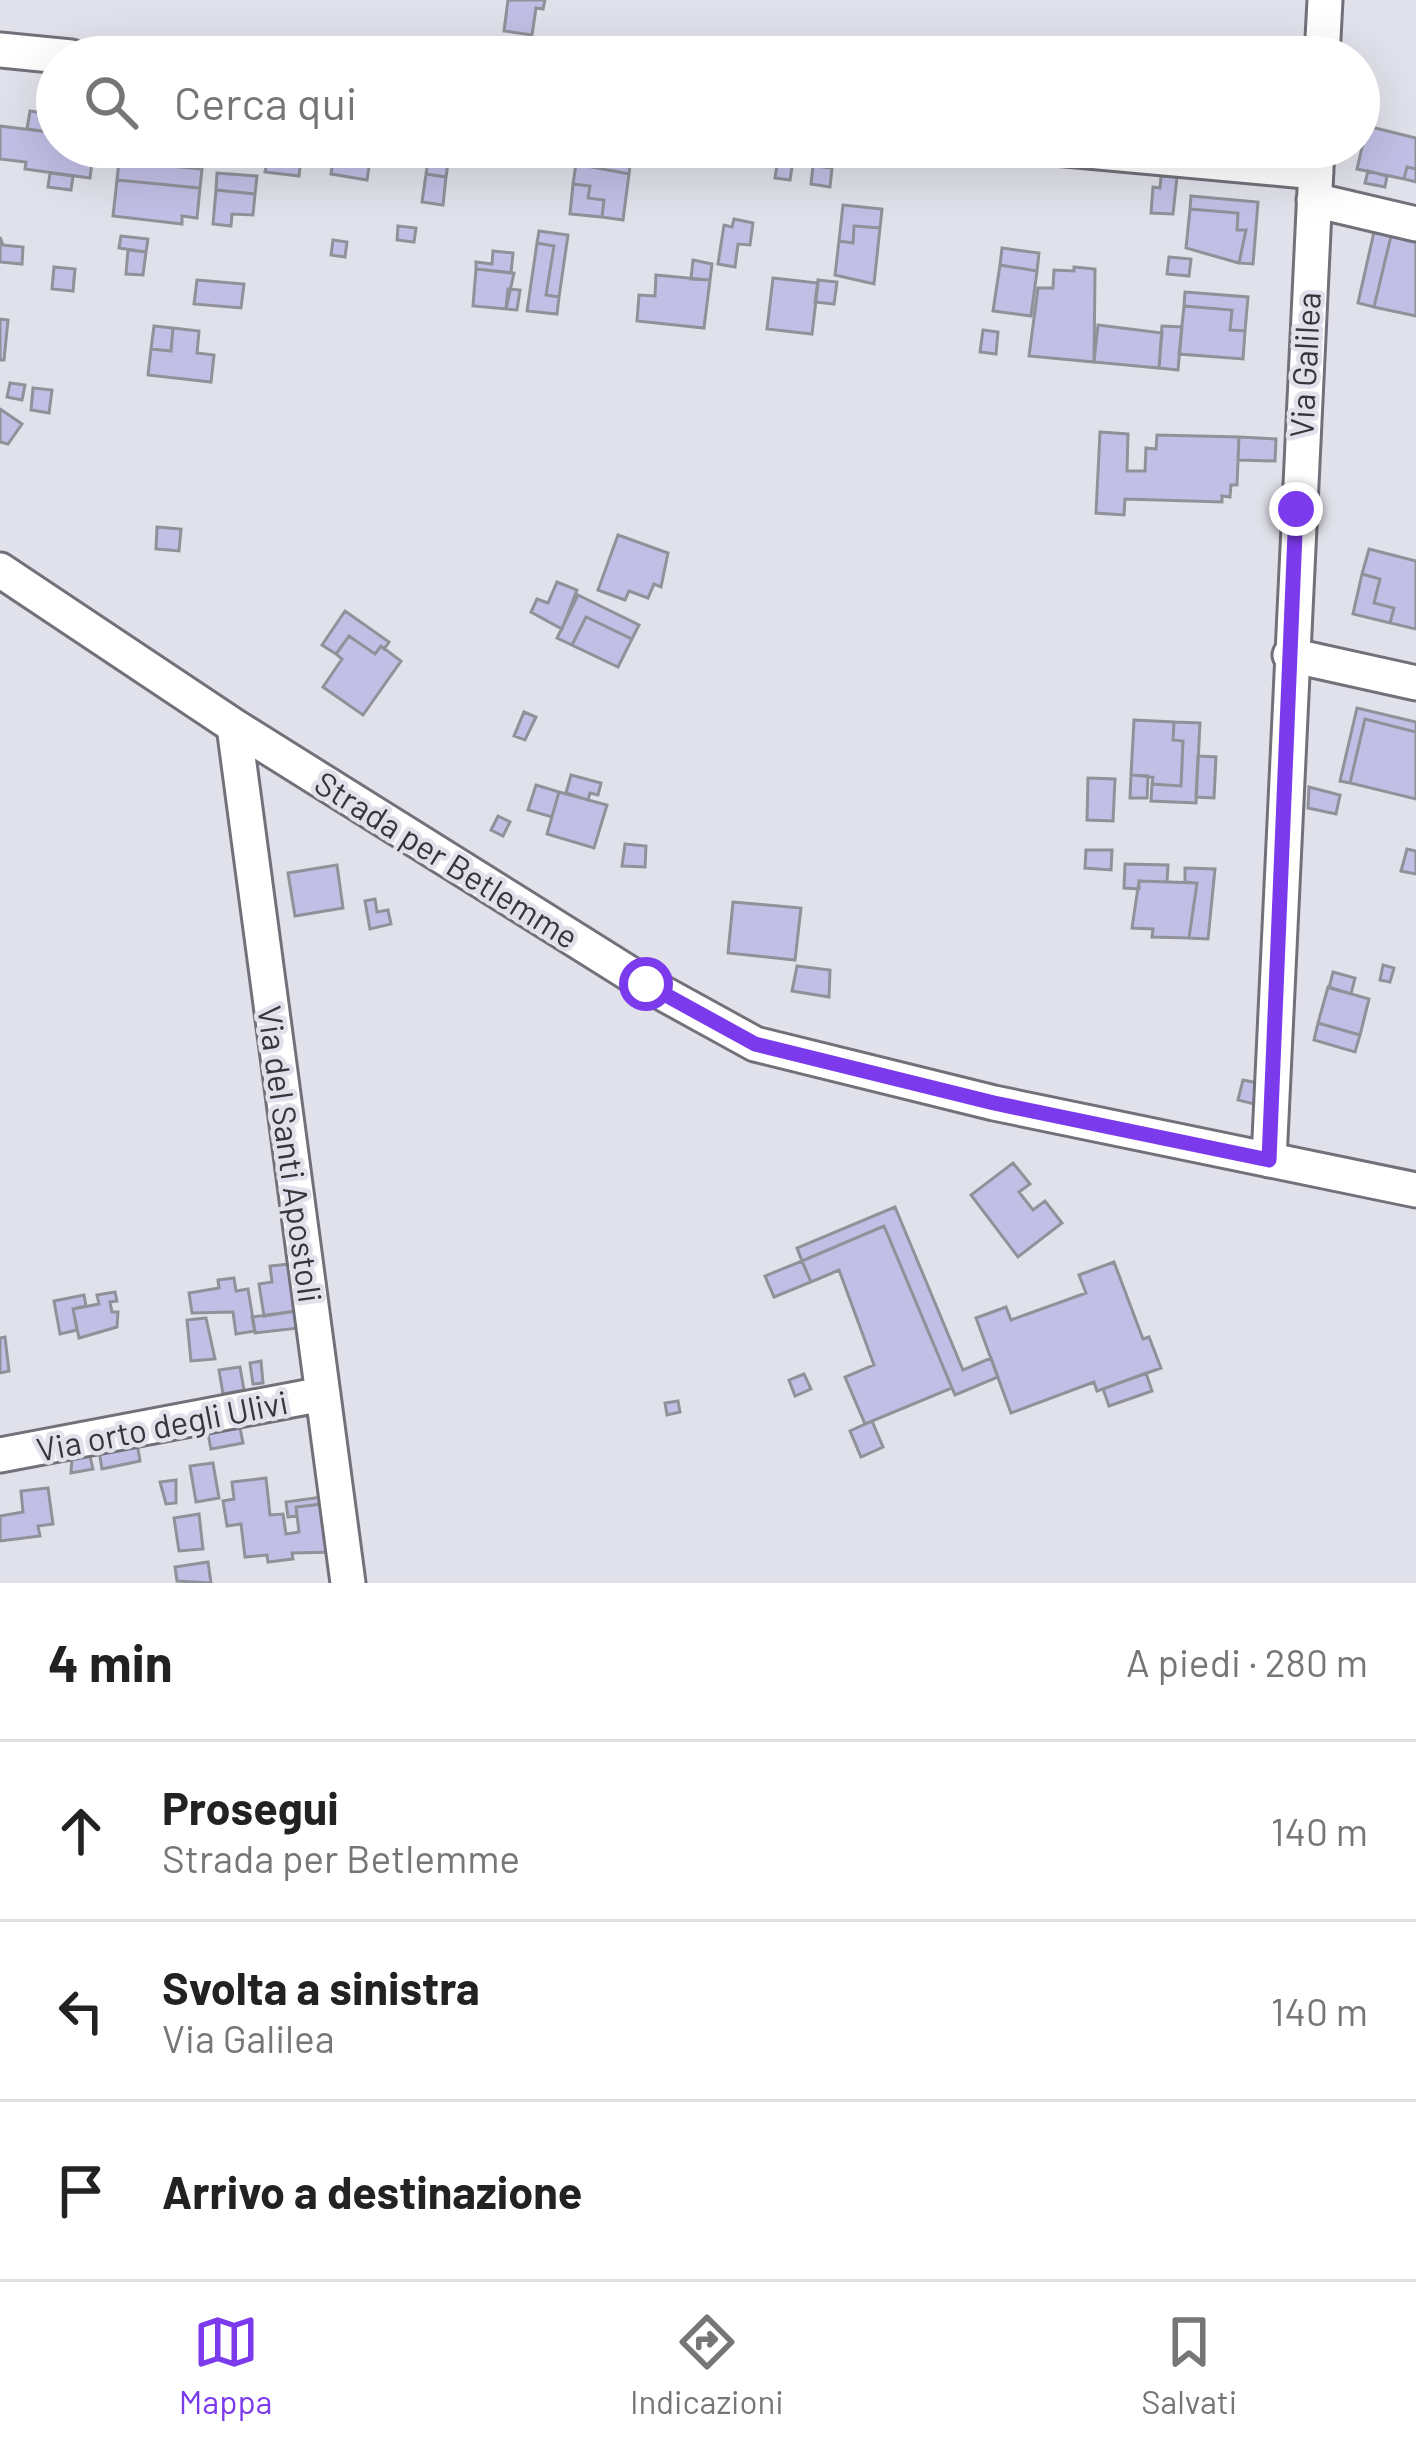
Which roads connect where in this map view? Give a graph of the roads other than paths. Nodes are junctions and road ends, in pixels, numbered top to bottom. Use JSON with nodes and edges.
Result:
{"nodes":[{"id":1,"x":1325,"y":0,"type":"edge"},
{"id":2,"x":1323,"y":36,"type":"edge"},
{"id":3,"x":0,"y":50,"type":"edge"},
{"id":4,"x":36,"y":54,"type":"edge"},
{"id":5,"x":1264,"y":168,"type":"edge"},
{"id":6,"x":1316,"y":173,"type":"edge"},
{"id":7,"x":1416,"y":224,"type":"edge"},
{"id":8,"x":0,"y":570,"type":"edge"},
{"id":9,"x":1290,"y":655,"type":"junction"},
{"id":10,"x":1416,"y":683,"type":"edge"},
{"id":11,"x":234,"y":726,"type":"junction"},
{"id":12,"x":1269,"y":1160,"type":"junction"},
{"id":13,"x":1416,"y":1190,"type":"edge"},
{"id":14,"x":323,"y":1394,"type":"junction"},
{"id":15,"x":0,"y":1456,"type":"edge"},
{"id":16,"x":348,"y":1583,"type":"edge"}],
"edges":[{"from":1,"to":2,"type":"street"},
{"from":3,"to":4,"type":"street"},
{"from":5,"to":6,"type":"street"},
{"from":6,"to":7,"type":"street"},
{"from":6,"to":9,"type":"street","name":"Via Galilea"},
{"from":8,"to":11,"type":"street","name":"Strada per Betlemme"},
{"from":9,"to":10,"type":"street"},
{"from":9,"to":12,"type":"street","name":"Via Galilea"},
{"from":11,"to":12,"type":"street","name":"Strada per Betlemme"},
{"from":11,"to":14,"type":"street","name":"Via del Santi Apostoli"},
{"from":12,"to":13,"type":"street","name":"Strada per Betlemme"},
{"from":14,"to":15,"type":"street","name":"Via orto degli Ulivi"},
{"from":14,"to":16,"type":"street","name":"Via del Santi Apostoli"}]}
